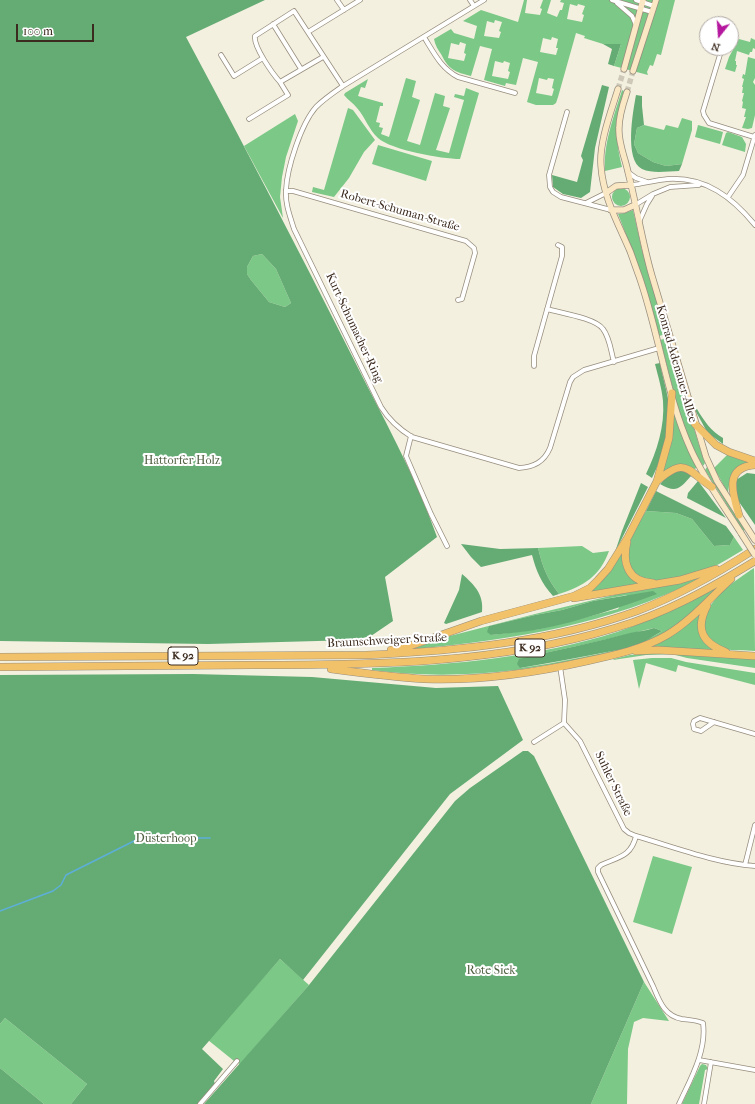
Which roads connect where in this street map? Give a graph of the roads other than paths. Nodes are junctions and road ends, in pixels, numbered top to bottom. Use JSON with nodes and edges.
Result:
{"nodes":[{"id":1,"x":337,"y":0,"type":"edge"},
{"id":2,"x":360,"y":0,"type":"edge"},
{"id":3,"x":470,"y":0,"type":"edge"},
{"id":4,"x":484,"y":0,"type":"edge"},
{"id":5,"x":613,"y":0,"type":"edge"},
{"id":6,"x":636,"y":0,"type":"edge"},
{"id":7,"x":656,"y":0,"type":"edge"},
{"id":8,"x":643,"y":1,"type":"edge"},
{"id":9,"x":474,"y":6,"type":"junction"},
{"id":10,"x":641,"y":9,"type":"junction"},
{"id":11,"x":653,"y":9,"type":"junction"},
{"id":12,"x":344,"y":10,"type":"junction"},
{"id":13,"x":273,"y":24,"type":"junction"},
{"id":14,"x":636,"y":26,"type":"junction"},
{"id":15,"x":308,"y":32,"type":"junction"},
{"id":16,"x":424,"y":37,"type":"junction"},
{"id":17,"x":221,"y":55,"type":"dead end"},
{"id":18,"x":720,"y":56,"type":"edge"},
{"id":19,"x":323,"y":57,"type":"junction"},
{"id":20,"x":263,"y":58,"type":"junction"},
{"id":21,"x":301,"y":69,"type":"junction"},
{"id":22,"x":624,"y":69,"type":"tunnel mouth"},
{"id":23,"x":633,"y":71,"type":"tunnel mouth"},
{"id":24,"x":280,"y":82,"type":"junction"},
{"id":25,"x":343,"y":86,"type":"junction"},
{"id":26,"x":618,"y":89,"type":"tunnel mouth"},
{"id":27,"x":626,"y":92,"type":"tunnel mouth"},
{"id":28,"x":515,"y":93,"type":"dead end"},
{"id":29,"x":567,"y":112,"type":"dead end"},
{"id":30,"x":249,"y":120,"type":"dead end"},
{"id":31,"x":755,"y":135,"type":"edge"},
{"id":32,"x":628,"y":173,"type":"junction"},
{"id":33,"x":650,"y":183,"type":"junction"},
{"id":34,"x":702,"y":184,"type":"junction"},
{"id":35,"x":631,"y":185,"type":"junction"},
{"id":36,"x":286,"y":191,"type":"junction"},
{"id":37,"x":606,"y":193,"type":"junction"},
{"id":38,"x":653,"y":194,"type":"junction"},
{"id":39,"x":728,"y":197,"type":"junction"},
{"id":40,"x":586,"y":202,"type":"junction"},
{"id":41,"x":635,"y":205,"type":"junction"},
{"id":42,"x":611,"y":210,"type":"junction"},
{"id":43,"x":639,"y":222,"type":"junction"},
{"id":44,"x":755,"y":225,"type":"edge"},
{"id":45,"x":558,"y":245,"type":"dead end"},
{"id":46,"x":458,"y":300,"type":"dead end"},
{"id":47,"x":547,"y":309,"type":"junction"},
{"id":48,"x":659,"y":348,"type":"junction"},
{"id":49,"x":614,"y":362,"type":"junction"},
{"id":50,"x":534,"y":366,"type":"dead end"},
{"id":51,"x":672,"y":393,"type":"junction"},
{"id":52,"x":695,"y":424,"type":"junction"},
{"id":53,"x":410,"y":436,"type":"junction"},
{"id":54,"x":755,"y":461,"type":"edge"},
{"id":55,"x":755,"y":465,"type":"edge"},
{"id":56,"x":704,"y":479,"type":"junction"},
{"id":57,"x":656,"y":481,"type":"junction"},
{"id":58,"x":712,"y":487,"type":"joint"},
{"id":59,"x":739,"y":515,"type":"junction"},
{"id":60,"x":628,"y":537,"type":"junction"},
{"id":61,"x":755,"y":540,"type":"edge"},
{"id":62,"x":447,"y":546,"type":"dead end"},
{"id":63,"x":755,"y":549,"type":"edge"},
{"id":64,"x":755,"y":555,"type":"edge"},
{"id":65,"x":739,"y":560,"type":"junction"},
{"id":66,"x":755,"y":561,"type":"edge"},
{"id":67,"x":742,"y":570,"type":"junction"},
{"id":68,"x":661,"y":583,"type":"junction"},
{"id":69,"x":557,"y":601,"type":"junction"},
{"id":70,"x":710,"y":601,"type":"junction"},
{"id":71,"x":630,"y":651,"type":"junction"},
{"id":72,"x":736,"y":654,"type":"junction"},
{"id":73,"x":366,"y":655,"type":"junction"},
{"id":74,"x":755,"y":656,"type":"edge"},
{"id":75,"x":0,"y":657,"type":"edge"},
{"id":76,"x":303,"y":665,"type":"junction"},
{"id":77,"x":560,"y":666,"type":"junction"},
{"id":78,"x":0,"y":667,"type":"edge"},
{"id":79,"x":564,"y":722,"type":"junction"},
{"id":80,"x":714,"y":722,"type":"junction"},
{"id":81,"x":755,"y":734,"type":"edge"},
{"id":82,"x":534,"y":742,"type":"dead end"},
{"id":83,"x":755,"y":825,"type":"edge"},
{"id":84,"x":636,"y":836,"type":"junction"},
{"id":85,"x":745,"y":865,"type":"junction"},
{"id":86,"x":755,"y":866,"type":"edge"},
{"id":87,"x":699,"y":1060,"type":"junction"},
{"id":88,"x":236,"y":1061,"type":"dead end"},
{"id":89,"x":711,"y":1062,"type":"junction"},
{"id":90,"x":755,"y":1070,"type":"edge"},
{"id":91,"x":200,"y":1104,"type":"edge"},
{"id":92,"x":679,"y":1104,"type":"edge"},
{"id":93,"x":704,"y":1104,"type":"edge"}],
"edges":[{"from":1,"to":12,"type":"street"},
{"from":2,"to":12,"type":"street"},
{"from":3,"to":9,"type":"street"},
{"from":4,"to":9,"type":"street","name":"Kurt-Schumacher-Ring"},
{"from":5,"to":10,"type":"street"},
{"from":5,"to":14,"type":"street"},
{"from":6,"to":8,"type":"street"},
{"from":7,"to":11,"type":"street"},
{"from":8,"to":10,"type":"street"},
{"from":8,"to":11,"type":"street"},
{"from":9,"to":16,"type":"street","name":"Kurt-Schumacher-Ring"},
{"from":10,"to":11,"type":"street"},
{"from":10,"to":14,"type":"street"},
{"from":11,"to":23,"type":"street"},
{"from":12,"to":15,"type":"street"},
{"from":13,"to":15,"type":"street"},
{"from":13,"to":20,"type":"street"},
{"from":13,"to":21,"type":"street"},
{"from":14,"to":22,"type":"street"},
{"from":15,"to":19,"type":"street"},
{"from":16,"to":25,"type":"street","name":"Kurt-Schumacher-Ring"},
{"from":16,"to":28,"type":"street"},
{"from":17,"to":20,"type":"street"},
{"from":18,"to":31,"type":"street"},
{"from":19,"to":21,"type":"street"},
{"from":19,"to":25,"type":"street"},
{"from":20,"to":24,"type":"street"},
{"from":21,"to":24,"type":"street"},
{"from":24,"to":30,"type":"street"},
{"from":25,"to":36,"type":"street","name":"Kurt-Schumacher-Ring"},
{"from":26,"to":37,"type":"street","name":"Konrad-Adenauer-Allee"},
{"from":27,"to":32,"type":"street","name":"Konrad-Adenauer-Allee"},
{"from":29,"to":40,"type":"street"},
{"from":31,"to":39,"type":"street"},
{"from":32,"to":33,"type":"street"},
{"from":32,"to":35,"type":"street","name":"Konrad-Adenauer-Allee"},
{"from":33,"to":34,"type":"street"},
{"from":33,"to":35,"type":"street"},
{"from":34,"to":38,"type":"street"},
{"from":34,"to":39,"type":"street"},
{"from":35,"to":37,"type":"street"},
{"from":35,"to":41,"type":"street","name":"Konrad-Adenauer-Allee"},
{"from":36,"to":46,"type":"street","name":"Robert-Schuman-Straße"},
{"from":36,"to":53,"type":"street","name":"Kurt-Schumacher-Ring"},
{"from":37,"to":40,"type":"street"},
{"from":37,"to":42,"type":"street","name":"Konrad-Adenauer-Allee"},
{"from":38,"to":41,"type":"street"},
{"from":38,"to":43,"type":"street"},
{"from":39,"to":44,"type":"street"},
{"from":40,"to":42,"type":"street"},
{"from":41,"to":42,"type":"street"},
{"from":41,"to":43,"type":"street","name":"Konrad-Adenauer-Allee"},
{"from":42,"to":48,"type":"street","name":"Konrad-Adenauer-Allee"},
{"from":43,"to":52,"type":"street","name":"Konrad-Adenauer-Allee"},
{"from":45,"to":47,"type":"street"},
{"from":47,"to":49,"type":"street"},
{"from":47,"to":50,"type":"street"},
{"from":48,"to":49,"type":"street","name":"Kurt-Schumacher-Ring"},
{"from":48,"to":51,"type":"street","name":"Konrad-Adenauer-Allee"},
{"from":49,"to":53,"type":"street","name":"Kurt-Schumacher-Ring"},
{"from":51,"to":56,"type":"street","name":"Konrad-Adenauer-Allee"},
{"from":51,"to":57,"type":"highway"},
{"from":52,"to":54,"type":"highway"},
{"from":52,"to":59,"type":"street","name":"Konrad-Adenauer-Allee"},
{"from":53,"to":62,"type":"street"},
{"from":55,"to":59,"type":"highway"},
{"from":56,"to":57,"type":"highway"},
{"from":56,"to":58,"type":"highway"},
{"from":57,"to":60,"type":"highway"},
{"from":58,"to":64,"type":"street","bridge":true},
{"from":59,"to":61,"type":"street","name":"Konrad-Adenauer-Allee"},
{"from":60,"to":68,"type":"highway"},
{"from":60,"to":69,"type":"highway"},
{"from":63,"to":65,"type":"highway","name":"Braunschweiger Straße","number":"K 92"},
{"from":65,"to":68,"type":"highway"},
{"from":65,"to":73,"type":"highway","name":"Braunschweiger Straße","number":"K 92"},
{"from":66,"to":67,"type":"highway","name":"Braunschweiger Straße","number":"K 92"},
{"from":67,"to":70,"type":"highway"},
{"from":67,"to":76,"type":"highway","name":"Braunschweiger Straße","number":"K 92"},
{"from":68,"to":69,"type":"highway"},
{"from":69,"to":73,"type":"highway"},
{"from":70,"to":71,"type":"highway"},
{"from":70,"to":72,"type":"highway"},
{"from":71,"to":72,"type":"highway"},
{"from":71,"to":77,"type":"highway"},
{"from":72,"to":74,"type":"highway"},
{"from":73,"to":75,"type":"highway","name":"Braunschweiger Straße","number":"K 92"},
{"from":76,"to":77,"type":"highway"},
{"from":76,"to":78,"type":"highway","name":"Braunschweiger Straße","number":"K 92"},
{"from":77,"to":79,"type":"street"},
{"from":79,"to":82,"type":"street"},
{"from":79,"to":84,"type":"street","name":"Suhler Straße"},
{"from":80,"to":80,"type":"street"},
{"from":80,"to":81,"type":"street"},
{"from":83,"to":85,"type":"street"},
{"from":84,"to":85,"type":"street","name":"Suhler Straße"},
{"from":84,"to":87,"type":"street"},
{"from":85,"to":86,"type":"street","name":"Suhler Straße"},
{"from":87,"to":89,"type":"street"},
{"from":87,"to":92,"type":"street"},
{"from":88,"to":91,"type":"street"},
{"from":89,"to":90,"type":"street"},
{"from":89,"to":93,"type":"street"}]}
